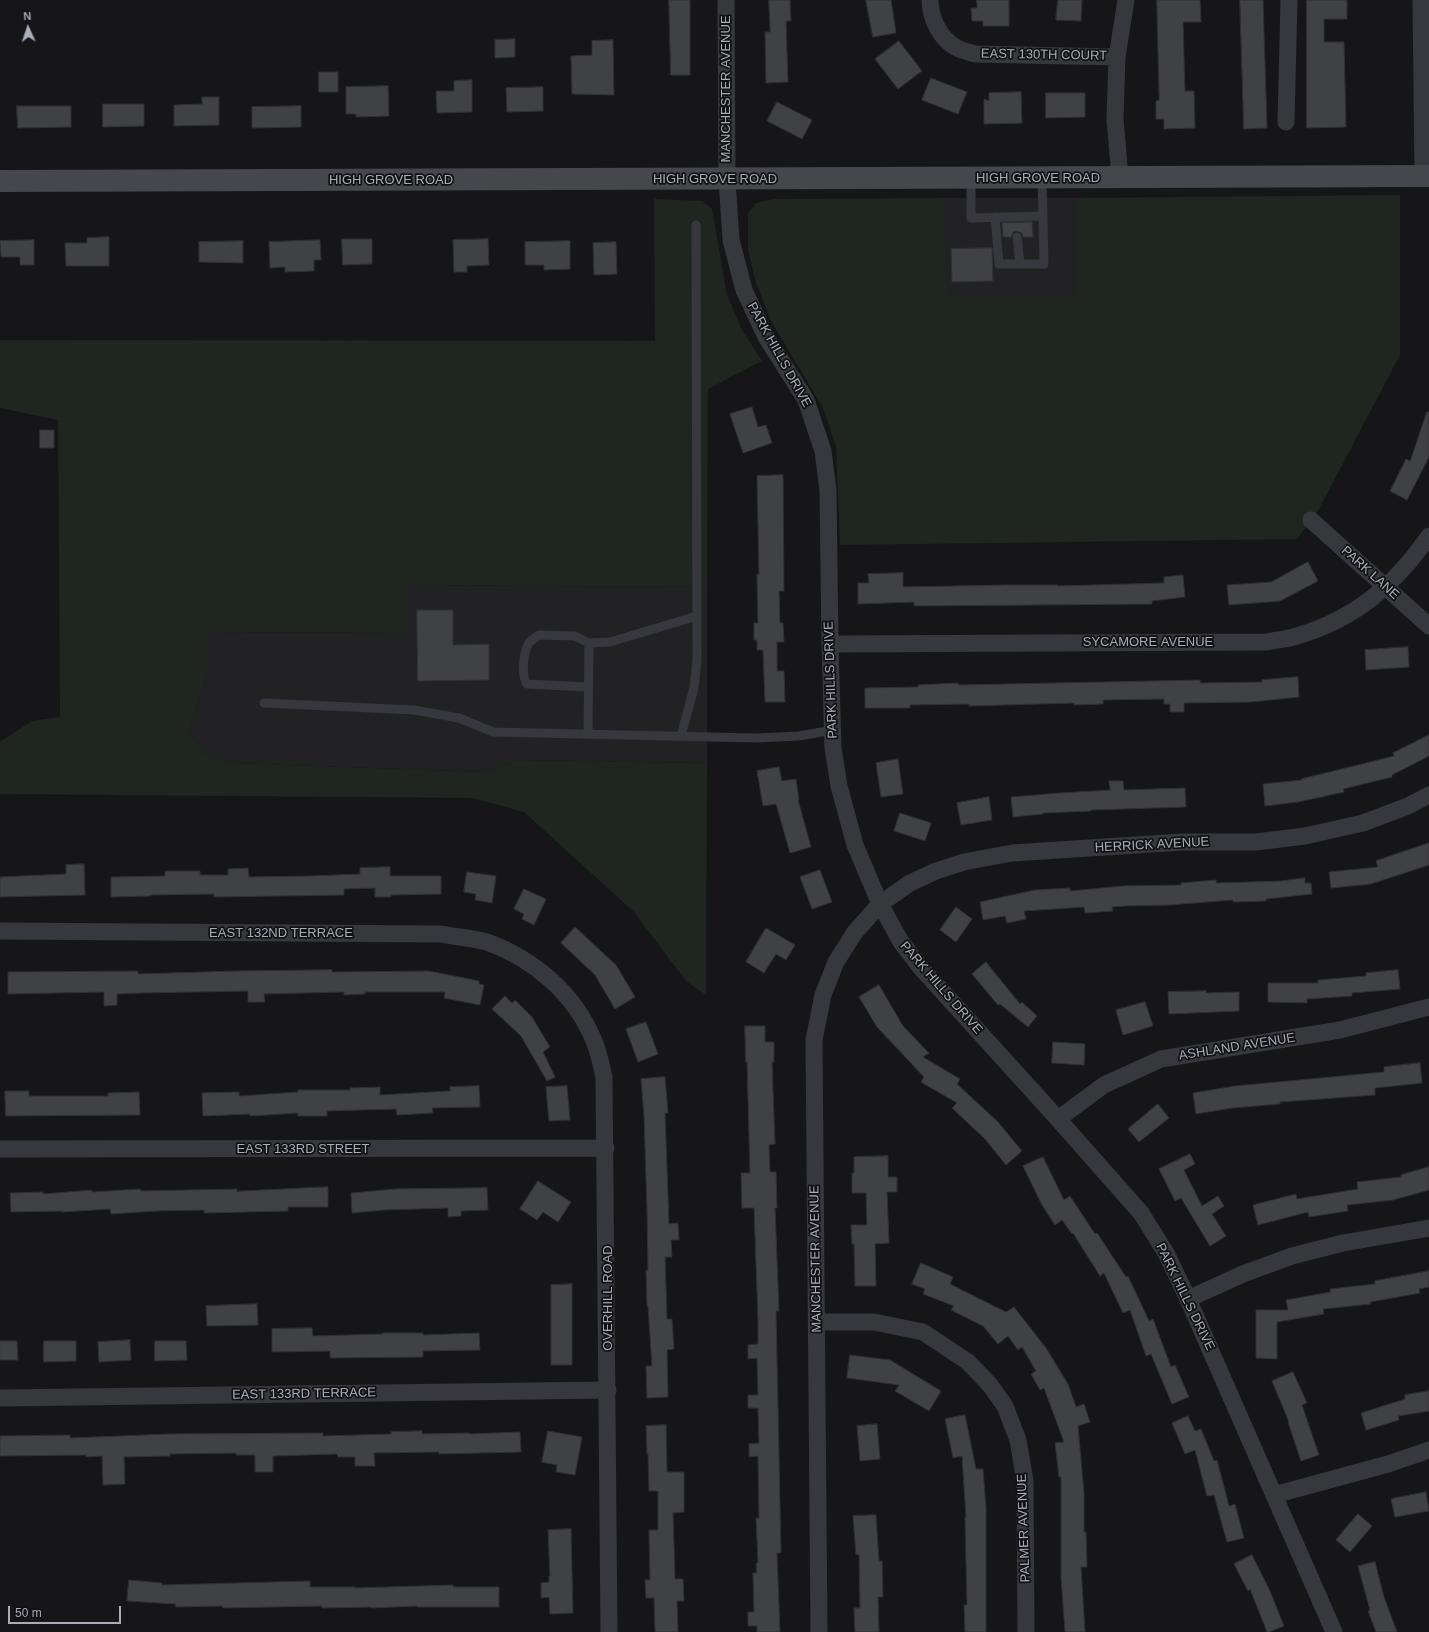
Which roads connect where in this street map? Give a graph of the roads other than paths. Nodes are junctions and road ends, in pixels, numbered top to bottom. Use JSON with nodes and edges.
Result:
{"nodes":[{"id":1,"x":726,"y":0,"type":"edge"},
{"id":2,"x":930,"y":0,"type":"edge"},
{"id":3,"x":1126,"y":0,"type":"edge"},
{"id":4,"x":1289,"y":0,"type":"edge"},
{"id":5,"x":1421,"y":0,"type":"edge"},
{"id":6,"x":1117,"y":57,"type":"junction"},
{"id":7,"x":1286,"y":122,"type":"dead end"},
{"id":8,"x":1426,"y":176,"type":"edge"},
{"id":9,"x":1120,"y":177,"type":"junction"},
{"id":10,"x":971,"y":178,"type":"junction"},
{"id":11,"x":1042,"y":178,"type":"junction"},
{"id":12,"x":727,"y":179,"type":"junction"},
{"id":13,"x":0,"y":181,"type":"edge"},
{"id":14,"x":1043,"y":216,"type":"junction"},
{"id":15,"x":995,"y":217,"type":"junction"},
{"id":16,"x":696,"y":225,"type":"dead end"},
{"id":17,"x":1017,"y":237,"type":"dead end"},
{"id":18,"x":1020,"y":264,"type":"junction"},
{"id":19,"x":1311,"y":520,"type":"dead end"},
{"id":20,"x":1429,"y":536,"type":"edge"},
{"id":21,"x":1386,"y":587,"type":"junction"},
{"id":22,"x":697,"y":616,"type":"junction"},
{"id":23,"x":1429,"y":626,"type":"edge"},
{"id":24,"x":589,"y":642,"type":"junction"},
{"id":25,"x":830,"y":644,"type":"junction"},
{"id":26,"x":587,"y":687,"type":"junction"},
{"id":27,"x":264,"y":703,"type":"dead end"},
{"id":28,"x":833,"y":730,"type":"junction"},
{"id":29,"x":588,"y":734,"type":"junction"},
{"id":30,"x":681,"y":736,"type":"junction"},
{"id":31,"x":1429,"y":795,"type":"edge"},
{"id":32,"x":880,"y":904,"type":"junction"},
{"id":33,"x":0,"y":931,"type":"edge"},
{"id":34,"x":550,"y":980,"type":"joint"},
{"id":35,"x":1429,"y":1007,"type":"edge"},
{"id":36,"x":1058,"y":1119,"type":"junction"},
{"id":37,"x":606,"y":1148,"type":"junction"},
{"id":38,"x":0,"y":1149,"type":"edge"},
{"id":39,"x":1429,"y":1228,"type":"edge"},
{"id":40,"x":1188,"y":1299,"type":"junction"},
{"id":41,"x":817,"y":1322,"type":"junction"},
{"id":42,"x":608,"y":1390,"type":"junction"},
{"id":43,"x":0,"y":1398,"type":"edge"},
{"id":44,"x":1429,"y":1450,"type":"edge"},
{"id":45,"x":1274,"y":1495,"type":"junction"},
{"id":46,"x":609,"y":1632,"type":"edge"},
{"id":47,"x":819,"y":1632,"type":"edge"},
{"id":48,"x":1026,"y":1632,"type":"edge"},
{"id":49,"x":1334,"y":1632,"type":"edge"}],
"edges":[{"from":1,"to":12,"type":"street","name":"MANCHESTER AVENUE"},
{"from":2,"to":6,"type":"street","name":"EAST 130TH COURT"},
{"from":3,"to":6,"type":"street"},
{"from":4,"to":7,"type":"street"},
{"from":5,"to":8,"type":"street"},
{"from":6,"to":9,"type":"street"},
{"from":8,"to":9,"type":"main road","name":"HIGH GROVE ROAD"},
{"from":9,"to":11,"type":"main road","name":"HIGH GROVE ROAD"},
{"from":10,"to":11,"type":"main road","name":"HIGH GROVE ROAD"},
{"from":10,"to":12,"type":"main road","name":"HIGH GROVE ROAD"},
{"from":10,"to":15,"type":"lane"},
{"from":11,"to":14,"type":"lane"},
{"from":12,"to":13,"type":"main road","name":"HIGH GROVE ROAD"},
{"from":12,"to":25,"type":"street","name":"PARK HILLS DRIVE"},
{"from":14,"to":15,"type":"lane"},
{"from":14,"to":18,"type":"lane"},
{"from":15,"to":18,"type":"lane"},
{"from":16,"to":22,"type":"lane"},
{"from":17,"to":18,"type":"lane"},
{"from":19,"to":21,"type":"street","name":"PARK LANE"},
{"from":20,"to":21,"type":"street","name":"SYCAMORE AVENUE"},
{"from":21,"to":23,"type":"street","name":"PARK LANE"},
{"from":21,"to":25,"type":"street","name":"SYCAMORE AVENUE"},
{"from":22,"to":24,"type":"lane"},
{"from":22,"to":30,"type":"lane"},
{"from":24,"to":26,"type":"lane"},
{"from":24,"to":26,"type":"lane"},
{"from":25,"to":28,"type":"street","name":"PARK HILLS DRIVE"},
{"from":26,"to":29,"type":"lane"},
{"from":27,"to":29,"type":"lane"},
{"from":28,"to":30,"type":"lane"},
{"from":28,"to":32,"type":"street","name":"PARK HILLS DRIVE"},
{"from":29,"to":30,"type":"lane"},
{"from":31,"to":32,"type":"street","name":"HERRICK AVENUE"},
{"from":32,"to":36,"type":"street","name":"PARK HILLS DRIVE"},
{"from":32,"to":41,"type":"street","name":"MANCHESTER AVENUE"},
{"from":33,"to":34,"type":"street","name":"EAST 132ND TERRACE"},
{"from":34,"to":37,"type":"street","name":"OVERHILL ROAD"},
{"from":35,"to":36,"type":"street","name":"ASHLAND AVENUE"},
{"from":36,"to":40,"type":"street","name":"PARK HILLS DRIVE"},
{"from":37,"to":38,"type":"street","name":"EAST 133RD STREET"},
{"from":37,"to":42,"type":"street","name":"OVERHILL ROAD"},
{"from":39,"to":40,"type":"street"},
{"from":40,"to":45,"type":"street","name":"PARK HILLS DRIVE"},
{"from":41,"to":47,"type":"street","name":"MANCHESTER AVENUE"},
{"from":41,"to":48,"type":"street","name":"PALMER AVENUE"},
{"from":42,"to":43,"type":"street","name":"EAST 133RD TERRACE"},
{"from":42,"to":46,"type":"street","name":"OVERHILL ROAD"},
{"from":44,"to":45,"type":"street"},
{"from":45,"to":49,"type":"street","name":"PARK HILLS DRIVE"}]}
